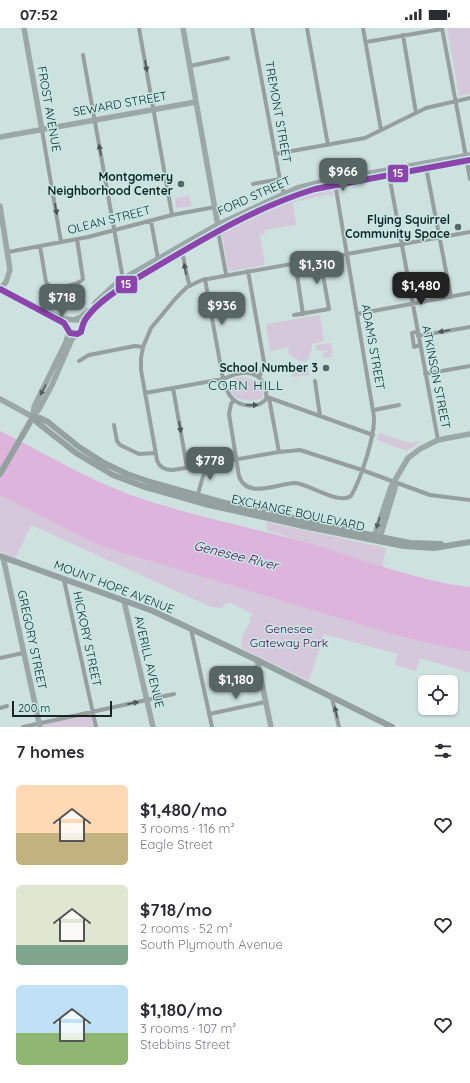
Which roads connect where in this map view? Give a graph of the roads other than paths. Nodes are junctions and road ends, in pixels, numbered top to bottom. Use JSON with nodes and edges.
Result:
{"nodes":[{"id":1,"x":24,"y":28,"type":"edge"},
{"id":2,"x":139,"y":28,"type":"edge"},
{"id":3,"x":183,"y":28,"type":"edge"},
{"id":4,"x":252,"y":28,"type":"edge"},
{"id":5,"x":307,"y":28,"type":"edge"},
{"id":6,"x":363,"y":28,"type":"edge"},
{"id":7,"x":442,"y":28,"type":"edge"},
{"id":8,"x":403,"y":36,"type":"junction"},
{"id":9,"x":366,"y":42,"type":"junction"},
{"id":10,"x":83,"y":55,"type":"dead end"},
{"id":11,"x":228,"y":58,"type":"dead end"},
{"id":12,"x":190,"y":66,"type":"junction"},
{"id":13,"x":470,"y":98,"type":"edge"},
{"id":14,"x":456,"y":101,"type":"junction"},
{"id":15,"x":196,"y":102,"type":"junction"},
{"id":16,"x":154,"y":109,"type":"junction"},
{"id":17,"x":416,"y":113,"type":"junction"},
{"id":18,"x":95,"y":120,"type":"junction"},
{"id":19,"x":42,"y":130,"type":"junction"},
{"id":20,"x":381,"y":130,"type":"junction"},
{"id":21,"x":0,"y":137,"type":"edge"},
{"id":22,"x":328,"y":145,"type":"junction"},
{"id":23,"x":275,"y":154,"type":"junction"},
{"id":24,"x":468,"y":158,"type":"edge"},
{"id":25,"x":426,"y":168,"type":"junction"},
{"id":26,"x":389,"y":175,"type":"junction"},
{"id":27,"x":280,"y":179,"type":"junction"},
{"id":28,"x":470,"y":179,"type":"edge"},
{"id":29,"x":334,"y":182,"type":"junction"},
{"id":30,"x":253,"y":184,"type":"dead end"},
{"id":31,"x":285,"y":197,"type":"junction"},
{"id":32,"x":0,"y":206,"type":"edge"},
{"id":33,"x":215,"y":207,"type":"junction"},
{"id":34,"x":172,"y":214,"type":"junction"},
{"id":35,"x":151,"y":221,"type":"junction"},
{"id":36,"x":218,"y":228,"type":"junction"},
{"id":37,"x":114,"y":230,"type":"junction"},
{"id":38,"x":470,"y":232,"type":"edge"},
{"id":39,"x":440,"y":237,"type":"junction"},
{"id":40,"x":77,"y":239,"type":"junction"},
{"id":41,"x":61,"y":242,"type":"junction"},
{"id":42,"x":401,"y":244,"type":"junction"},
{"id":43,"x":40,"y":246,"type":"junction"},
{"id":44,"x":182,"y":251,"type":"junction"},
{"id":45,"x":8,"y":252,"type":"junction"},
{"id":46,"x":347,"y":253,"type":"junction"},
{"id":47,"x":320,"y":258,"type":"junction"},
{"id":48,"x":158,"y":259,"type":"junction"},
{"id":49,"x":295,"y":262,"type":"junction"},
{"id":50,"x":248,"y":270,"type":"junction"},
{"id":51,"x":226,"y":274,"type":"junction"},
{"id":52,"x":447,"y":277,"type":"junction"},
{"id":53,"x":205,"y":278,"type":"junction"},
{"id":54,"x":123,"y":279,"type":"junction"},
{"id":55,"x":408,"y":284,"type":"junction"},
{"id":56,"x":190,"y":286,"type":"junction"},
{"id":57,"x":0,"y":289,"type":"edge"},
{"id":58,"x":470,"y":293,"type":"edge"},
{"id":59,"x":451,"y":297,"type":"junction"},
{"id":60,"x":26,"y":302,"type":"junction"},
{"id":61,"x":412,"y":304,"type":"junction"},
{"id":62,"x":303,"y":314,"type":"junction"},
{"id":63,"x":357,"y":314,"type":"junction"},
{"id":64,"x":294,"y":315,"type":"dead end"},
{"id":65,"x":74,"y":320,"type":"junction"},
{"id":66,"x":470,"y":327,"type":"edge"},
{"id":67,"x":68,"y":329,"type":"junction"},
{"id":68,"x":80,"y":331,"type":"junction"},
{"id":69,"x":418,"y":334,"type":"junction"},
{"id":70,"x":420,"y":346,"type":"junction"},
{"id":71,"x":143,"y":347,"type":"junction"},
{"id":72,"x":79,"y":360,"type":"dead end"},
{"id":73,"x":470,"y":366,"type":"edge"},
{"id":74,"x":425,"y":374,"type":"junction"},
{"id":75,"x":259,"y":377,"type":"junction"},
{"id":76,"x":223,"y":379,"type":"junction"},
{"id":77,"x":315,"y":381,"type":"dead end"},
{"id":78,"x":174,"y":388,"type":"junction"},
{"id":79,"x":145,"y":393,"type":"junction"},
{"id":80,"x":268,"y":398,"type":"junction"},
{"id":81,"x":0,"y":399,"type":"edge"},
{"id":82,"x":234,"y":400,"type":"junction"},
{"id":83,"x":399,"y":405,"type":"dead end"},
{"id":84,"x":374,"y":410,"type":"junction"},
{"id":85,"x":320,"y":416,"type":"junction"},
{"id":86,"x":32,"y":417,"type":"junction"},
{"id":87,"x":114,"y":425,"type":"dead end"},
{"id":88,"x":470,"y":434,"type":"edge"},
{"id":89,"x":373,"y":435,"type":"junction"},
{"id":90,"x":438,"y":440,"type":"junction"},
{"id":91,"x":278,"y":452,"type":"junction"},
{"id":92,"x":155,"y":453,"type":"junction"},
{"id":93,"x":237,"y":459,"type":"junction"},
{"id":94,"x":204,"y":465,"type":"junction"},
{"id":95,"x":187,"y":467,"type":"junction"},
{"id":96,"x":362,"y":470,"type":"junction"},
{"id":97,"x":0,"y":474,"type":"edge"},
{"id":98,"x":395,"y":482,"type":"junction"},
{"id":99,"x":197,"y":499,"type":"junction"},
{"id":100,"x":470,"y":500,"type":"edge"},
{"id":101,"x":377,"y":539,"type":"junction"},
{"id":102,"x":470,"y":542,"type":"edge"},
{"id":103,"x":1,"y":557,"type":"edge"},
{"id":104,"x":64,"y":580,"type":"junction"},
{"id":105,"x":124,"y":601,"type":"junction"},
{"id":106,"x":191,"y":629,"type":"junction"},
{"id":107,"x":24,"y":653,"type":"junction"},
{"id":108,"x":0,"y":658,"type":"edge"},
{"id":109,"x":257,"y":660,"type":"junction"},
{"id":110,"x":174,"y":694,"type":"dead end"},
{"id":111,"x":332,"y":698,"type":"junction"},
{"id":112,"x":147,"y":700,"type":"junction"},
{"id":113,"x":266,"y":702,"type":"junction"},
{"id":114,"x":7,"y":706,"type":"dead end"},
{"id":115,"x":0,"y":708,"type":"edge"},
{"id":116,"x":92,"y":712,"type":"junction"},
{"id":117,"x":209,"y":714,"type":"junction"},
{"id":118,"x":39,"y":725,"type":"edge"},
{"id":119,"x":23,"y":727,"type":"edge"},
{"id":120,"x":96,"y":727,"type":"edge"},
{"id":121,"x":153,"y":727,"type":"edge"},
{"id":122,"x":212,"y":727,"type":"edge"},
{"id":123,"x":271,"y":727,"type":"edge"},
{"id":124,"x":339,"y":727,"type":"edge"},
{"id":125,"x":392,"y":727,"type":"edge"}],
"edges":[{"from":1,"to":19,"type":"main road","name":"FROST AVENUE"},
{"from":2,"to":16,"type":"street","one_way":true},
{"from":3,"to":12,"type":"main road"},
{"from":4,"to":23,"type":"street","name":"TREMONT STREET"},
{"from":5,"to":22,"type":"street"},
{"from":6,"to":9,"type":"street"},
{"from":7,"to":8,"type":"street"},
{"from":7,"to":14,"type":"street"},
{"from":8,"to":9,"type":"street"},
{"from":8,"to":17,"type":"street"},
{"from":9,"to":20,"type":"street"},
{"from":10,"to":18,"type":"street"},
{"from":11,"to":12,"type":"street"},
{"from":12,"to":15,"type":"main road"},
{"from":13,"to":14,"type":"street"},
{"from":14,"to":17,"type":"street"},
{"from":14,"to":24,"type":"street"},
{"from":15,"to":16,"type":"main road","name":"SEWARD STREET"},
{"from":15,"to":33,"type":"main road"},
{"from":16,"to":18,"type":"main road","name":"SEWARD STREET"},
{"from":16,"to":34,"type":"street"},
{"from":17,"to":20,"type":"street"},
{"from":18,"to":19,"type":"main road","name":"SEWARD STREET"},
{"from":37,"to":18,"type":"street","one_way":true},
{"from":19,"to":21,"type":"main road","name":"SEWARD STREET"},
{"from":19,"to":41,"type":"street","name":"FROST AVENUE","one_way":true},
{"from":20,"to":22,"type":"street"},
{"from":22,"to":23,"type":"street"},
{"from":23,"to":27,"type":"street","name":"TREMONT STREET"},
{"from":24,"to":25,"type":"main road","name":"FORD STREET"},
{"from":24,"to":28,"type":"street"},
{"from":24,"to":29,"type":"main road","name":"FORD STREET"},
{"from":25,"to":26,"type":"main road","name":"FORD STREET"},
{"from":25,"to":39,"type":"street"},
{"from":26,"to":29,"type":"main road","name":"FORD STREET"},
{"from":26,"to":42,"type":"street","name":"ATKINSON STREET"},
{"from":27,"to":30,"type":"street"},
{"from":27,"to":31,"type":"street","name":"TREMONT STREET"},
{"from":29,"to":31,"type":"main road","name":"FORD STREET"},
{"from":29,"to":46,"type":"street","name":"ADAMS STREET"},
{"from":31,"to":36,"type":"main road","name":"FORD STREET"},
{"from":32,"to":45,"type":"main road"},
{"from":33,"to":34,"type":"street","name":"OLEAN STREET"},
{"from":33,"to":36,"type":"main road"},
{"from":34,"to":35,"type":"street","name":"OLEAN STREET"},
{"from":35,"to":37,"type":"street","name":"OLEAN STREET"},
{"from":35,"to":48,"type":"street"},
{"from":36,"to":44,"type":"main road","name":"FORD STREET"},
{"from":36,"to":48,"type":"main road","name":"FORD STREET"},
{"from":36,"to":51,"type":"street"},
{"from":37,"to":40,"type":"street","name":"OLEAN STREET"},
{"from":37,"to":54,"type":"street"},
{"from":38,"to":39,"type":"street"},
{"from":39,"to":42,"type":"street"},
{"from":39,"to":52,"type":"street"},
{"from":40,"to":41,"type":"street","name":"OLEAN STREET"},
{"from":40,"to":43,"type":"street"},
{"from":41,"to":43,"type":"street","name":"OLEAN STREET"},
{"from":42,"to":46,"type":"street"},
{"from":42,"to":55,"type":"street","name":"ATKINSON STREET"},
{"from":43,"to":45,"type":"street","name":"OLEAN STREET"},
{"from":56,"to":44,"type":"street","one_way":true},
{"from":44,"to":68,"type":"main road","name":"FORD STREET"},
{"from":45,"to":57,"type":"main road"},
{"from":46,"to":47,"type":"street"},
{"from":46,"to":63,"type":"street","name":"ADAMS STREET"},
{"from":47,"to":49,"type":"street"},
{"from":47,"to":62,"type":"street"},
{"from":48,"to":54,"type":"main road","name":"FORD STREET"},
{"from":49,"to":50,"type":"street"},
{"from":49,"to":62,"type":"street"},
{"from":50,"to":51,"type":"street"},
{"from":50,"to":75,"type":"street"},
{"from":51,"to":53,"type":"street"},
{"from":52,"to":55,"type":"street"},
{"from":52,"to":59,"type":"street"},
{"from":53,"to":56,"type":"street"},
{"from":53,"to":76,"type":"street"},
{"from":54,"to":65,"type":"main road","name":"FORD STREET"},
{"from":55,"to":61,"type":"street","name":"ATKINSON STREET"},
{"from":56,"to":71,"type":"street"},
{"from":57,"to":60,"type":"main road"},
{"from":58,"to":59,"type":"street"},
{"from":59,"to":61,"type":"street"},
{"from":60,"to":65,"type":"main road"},
{"from":60,"to":67,"type":"main road"},
{"from":61,"to":63,"type":"street"},
{"from":61,"to":69,"type":"street","name":"ATKINSON STREET"},
{"from":62,"to":64,"type":"street"},
{"from":63,"to":84,"type":"street","name":"ADAMS STREET"},
{"from":65,"to":67,"type":"main road"},
{"from":65,"to":68,"type":"main road"},
{"from":66,"to":69,"type":"street","one_way":true},
{"from":67,"to":68,"type":"main road"},
{"from":67,"to":86,"type":"main road","name":"FORD STREET","one_way":true},
{"from":68,"to":86,"type":"main road","name":"FORD STREET"},
{"from":69,"to":70,"type":"street","name":"ATKINSON STREET"},
{"from":69,"to":70,"type":"street"},
{"from":70,"to":74,"type":"street","name":"ATKINSON STREET"},
{"from":71,"to":72,"type":"street"},
{"from":71,"to":79,"type":"street"},
{"from":73,"to":74,"type":"street"},
{"from":74,"to":90,"type":"street","name":"ATKINSON STREET"},
{"from":75,"to":76,"type":"street"},
{"from":75,"to":80,"type":"street"},
{"from":76,"to":78,"type":"street"},
{"from":76,"to":82,"type":"street"},
{"from":77,"to":85,"type":"street"},
{"from":78,"to":79,"type":"street"},
{"from":78,"to":95,"type":"street","one_way":true},
{"from":79,"to":92,"type":"street"},
{"from":82,"to":80,"type":"street","one_way":true},
{"from":80,"to":85,"type":"street"},
{"from":80,"to":91,"type":"street"},
{"from":81,"to":86,"type":"main road"},
{"from":82,"to":93,"type":"street"},
{"from":83,"to":84,"type":"street"},
{"from":84,"to":89,"type":"street","name":"ADAMS STREET"},
{"from":85,"to":89,"type":"street"},
{"from":86,"to":97,"type":"main road","name":"FORD STREET"},
{"from":86,"to":99,"type":"main road","name":"EXCHANGE BOULEVARD"},
{"from":86,"to":99,"type":"main road","name":"EXCHANGE BOULEVARD"},
{"from":87,"to":92,"type":"street"},
{"from":88,"to":90,"type":"main road"},
{"from":89,"to":96,"type":"street","name":"ADAMS STREET"},
{"from":90,"to":98,"type":"main road"},
{"from":91,"to":93,"type":"street"},
{"from":91,"to":96,"type":"street"},
{"from":92,"to":95,"type":"street"},
{"from":93,"to":94,"type":"street"},
{"from":93,"to":96,"type":"street","name":"ADAMS STREET"},
{"from":94,"to":95,"type":"street"},
{"from":94,"to":99,"type":"street"},
{"from":96,"to":98,"type":"street"},
{"from":98,"to":100,"type":"street"},
{"from":98,"to":101,"type":"main road"},
{"from":99,"to":101,"type":"main road","name":"EXCHANGE BOULEVARD"},
{"from":101,"to":102,"type":"main road","name":"EXCHANGE BOULEVARD"},
{"from":103,"to":104,"type":"main road","name":"MOUNT HOPE AVENUE"},
{"from":103,"to":107,"type":"main road","name":"GREGORY STREET"},
{"from":104,"to":105,"type":"main road","name":"MOUNT HOPE AVENUE"},
{"from":104,"to":116,"type":"street","name":"HICKORY STREET"},
{"from":105,"to":106,"type":"main road","name":"MOUNT HOPE AVENUE"},
{"from":105,"to":112,"type":"main road","name":"AVERILL AVENUE"},
{"from":106,"to":109,"type":"main road","name":"MOUNT HOPE AVENUE"},
{"from":106,"to":117,"type":"street"},
{"from":107,"to":108,"type":"street"},
{"from":107,"to":118,"type":"main road","name":"GREGORY STREET"},
{"from":109,"to":111,"type":"main road","name":"MOUNT HOPE AVENUE"},
{"from":109,"to":113,"type":"main road"},
{"from":110,"to":112,"type":"street"},
{"from":124,"to":111,"type":"street","one_way":true},
{"from":111,"to":125,"type":"main road","name":"MOUNT HOPE AVENUE"},
{"from":116,"to":112,"type":"street","one_way":true},
{"from":112,"to":121,"type":"main road","name":"AVERILL AVENUE"},
{"from":113,"to":117,"type":"street"},
{"from":113,"to":123,"type":"main road"},
{"from":114,"to":115,"type":"street"},
{"from":116,"to":118,"type":"street"},
{"from":116,"to":120,"type":"street","name":"HICKORY STREET"},
{"from":117,"to":122,"type":"street"},
{"from":118,"to":119,"type":"street"}]}
